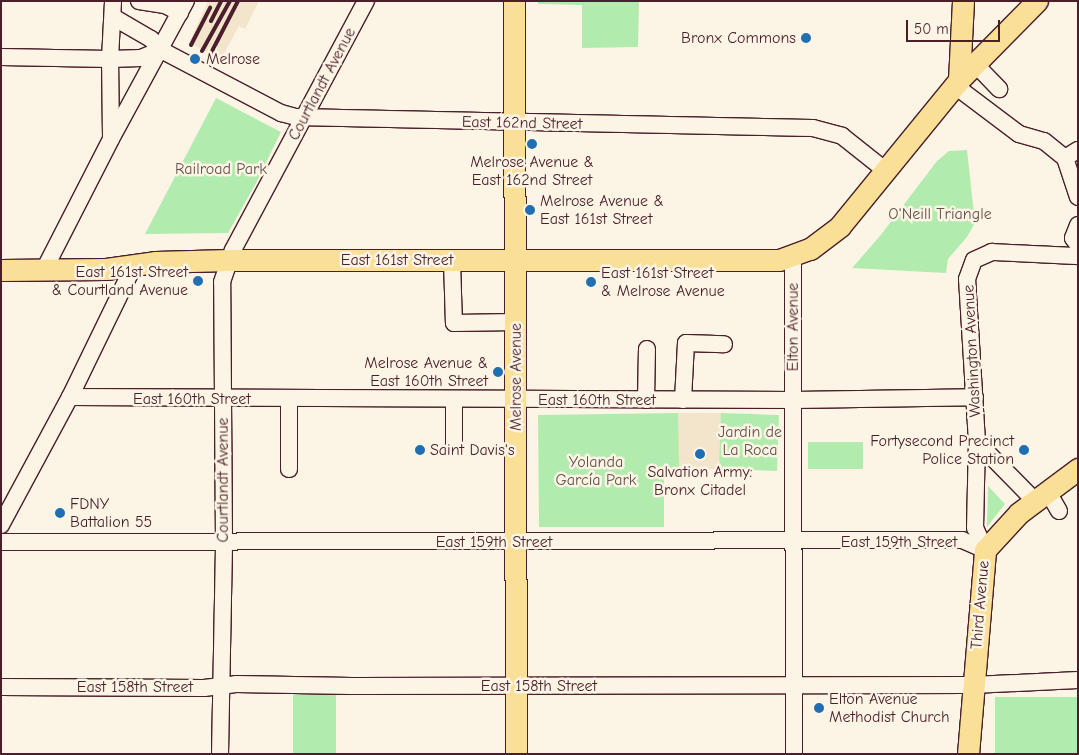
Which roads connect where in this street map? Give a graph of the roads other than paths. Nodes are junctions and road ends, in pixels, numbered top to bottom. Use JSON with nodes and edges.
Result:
{"nodes":[{"id":1,"x":139,"y":1,"type":"edge"},
{"id":2,"x":366,"y":1,"type":"edge"},
{"id":3,"x":514,"y":1,"type":"edge"},
{"id":4,"x":963,"y":1,"type":"edge"},
{"id":5,"x":1037,"y":1,"type":"edge"},
{"id":6,"x":183,"y":7,"type":"edge"},
{"id":7,"x":113,"y":9,"type":"edge"},
{"id":8,"x":161,"y":50,"type":"junction"},
{"id":9,"x":1,"y":57,"type":"edge"},
{"id":10,"x":110,"y":59,"type":"junction"},
{"id":11,"x":974,"y":64,"type":"junction"},
{"id":12,"x":957,"y":82,"type":"junction"},
{"id":13,"x":999,"y":89,"type":"dead end"},
{"id":14,"x":303,"y":118,"type":"junction"},
{"id":15,"x":516,"y":123,"type":"junction"},
{"id":16,"x":111,"y":139,"type":"junction"},
{"id":17,"x":1071,"y":154,"type":"edge"},
{"id":18,"x":886,"y":171,"type":"junction"},
{"id":19,"x":1078,"y":197,"type":"edge"},
{"id":20,"x":1078,"y":225,"type":"edge"},
{"id":21,"x":1078,"y":245,"type":"edge"},
{"id":22,"x":793,"y":256,"type":"junction"},
{"id":23,"x":1078,"y":256,"type":"edge"},
{"id":24,"x":229,"y":260,"type":"junction"},
{"id":25,"x":452,"y":261,"type":"junction"},
{"id":26,"x":515,"y":261,"type":"junction"},
{"id":27,"x":134,"y":265,"type":"junction"},
{"id":28,"x":1,"y":270,"type":"edge"},
{"id":29,"x":44,"y":270,"type":"junction"},
{"id":30,"x":516,"y":322,"type":"junction"},
{"id":31,"x":724,"y":344,"type":"dead end"},
{"id":32,"x":646,"y":349,"type":"dead end"},
{"id":33,"x":70,"y":397,"type":"junction"},
{"id":34,"x":975,"y":397,"type":"junction"},
{"id":35,"x":222,"y":399,"type":"junction"},
{"id":36,"x":288,"y":399,"type":"junction"},
{"id":37,"x":454,"y":399,"type":"junction"},
{"id":38,"x":516,"y":399,"type":"junction"},
{"id":39,"x":646,"y":400,"type":"junction"},
{"id":40,"x":684,"y":400,"type":"junction"},
{"id":41,"x":794,"y":400,"type":"junction"},
{"id":42,"x":977,"y":442,"type":"junction"},
{"id":43,"x":454,"y":443,"type":"dead end"},
{"id":44,"x":1078,"y":469,"type":"edge"},
{"id":45,"x":289,"y":470,"type":"dead end"},
{"id":46,"x":1041,"y":496,"type":"junction"},
{"id":47,"x":1059,"y":511,"type":"dead end"},
{"id":48,"x":1,"y":525,"type":"edge"},
{"id":49,"x":1,"y":542,"type":"edge"},
{"id":50,"x":224,"y":542,"type":"junction"},
{"id":51,"x":516,"y":542,"type":"junction"},
{"id":52,"x":794,"y":542,"type":"junction"},
{"id":53,"x":986,"y":550,"type":"junction"},
{"id":54,"x":1078,"y":680,"type":"edge"},
{"id":55,"x":794,"y":685,"type":"junction"},
{"id":56,"x":973,"y":685,"type":"junction"},
{"id":57,"x":221,"y":686,"type":"junction"},
{"id":58,"x":516,"y":686,"type":"junction"},
{"id":59,"x":1,"y":687,"type":"edge"},
{"id":60,"x":220,"y":754,"type":"edge"},
{"id":61,"x":516,"y":754,"type":"edge"},
{"id":62,"x":794,"y":754,"type":"edge"},
{"id":63,"x":968,"y":754,"type":"edge"}],
"edges":[{"from":1,"to":6,"type":"street"},
{"from":2,"to":14,"type":"street","name":"Courtlandt Avenue"},
{"from":3,"to":15,"type":"main road","name":"Melrose Avenue"},
{"from":4,"to":12,"type":"main road"},
{"from":5,"to":11,"type":"main road"},
{"from":6,"to":8,"type":"street"},
{"from":7,"to":8,"type":"street","name":"East 162nd Street"},
{"from":7,"to":10,"type":"street"},
{"from":8,"to":10,"type":"street"},
{"from":8,"to":14,"type":"street","name":"East 162nd Street"},
{"from":8,"to":16,"type":"street"},
{"from":9,"to":10,"type":"street"},
{"from":10,"to":16,"type":"street"},
{"from":11,"to":12,"type":"main road"},
{"from":11,"to":13,"type":"street"},
{"from":12,"to":17,"type":"street"},
{"from":12,"to":18,"type":"main road"},
{"from":14,"to":15,"type":"street","name":"East 162nd Street"},
{"from":14,"to":24,"type":"street","name":"Courtlandt Avenue"},
{"from":15,"to":18,"type":"street","name":"East 162nd Street"},
{"from":15,"to":26,"type":"main road","name":"Melrose Avenue"},
{"from":16,"to":29,"type":"street"},
{"from":17,"to":19,"type":"street"},
{"from":18,"to":22,"type":"main road"},
{"from":20,"to":21,"type":"street"},
{"from":22,"to":26,"type":"main road","name":"East 161st Street"},
{"from":22,"to":41,"type":"street","name":"Elton Avenue"},
{"from":23,"to":34,"type":"street","name":"Washington Avenue"},
{"from":24,"to":25,"type":"main road","name":"East 161st Street"},
{"from":24,"to":27,"type":"main road","name":"East 161st Street"},
{"from":24,"to":35,"type":"street","name":"Courtlandt Avenue"},
{"from":25,"to":26,"type":"main road","name":"East 161st Street"},
{"from":25,"to":30,"type":"street"},
{"from":26,"to":30,"type":"main road","name":"Melrose Avenue"},
{"from":27,"to":29,"type":"main road","name":"East 161st Street"},
{"from":27,"to":33,"type":"street"},
{"from":28,"to":29,"type":"main road","name":"East 161st Street"},
{"from":30,"to":38,"type":"main road","name":"Melrose Avenue"},
{"from":31,"to":40,"type":"street"},
{"from":32,"to":39,"type":"street"},
{"from":33,"to":35,"type":"street","name":"East 160th Street"},
{"from":33,"to":48,"type":"street"},
{"from":34,"to":41,"type":"street","name":"East 160th Street"},
{"from":34,"to":42,"type":"street","name":"Washington Avenue"},
{"from":35,"to":36,"type":"street","name":"East 160th Street"},
{"from":35,"to":50,"type":"street","name":"Courtlandt Avenue"},
{"from":36,"to":37,"type":"street","name":"East 160th Street"},
{"from":36,"to":45,"type":"street"},
{"from":37,"to":38,"type":"street","name":"East 160th Street"},
{"from":37,"to":43,"type":"street"},
{"from":38,"to":39,"type":"street","name":"East 160th Street"},
{"from":38,"to":51,"type":"main road","name":"Melrose Avenue"},
{"from":39,"to":40,"type":"street","name":"East 160th Street"},
{"from":40,"to":41,"type":"street","name":"East 160th Street"},
{"from":41,"to":52,"type":"street","name":"Elton Avenue"},
{"from":42,"to":46,"type":"street"},
{"from":42,"to":53,"type":"street","name":"Washington Avenue"},
{"from":44,"to":46,"type":"main road","name":"Third Avenue"},
{"from":46,"to":47,"type":"street"},
{"from":46,"to":53,"type":"main road","name":"Third Avenue"},
{"from":49,"to":50,"type":"street","name":"East 159th Street"},
{"from":50,"to":51,"type":"street","name":"East 159th Street"},
{"from":50,"to":57,"type":"street","name":"Courtlandt Avenue"},
{"from":51,"to":52,"type":"street","name":"East 159th Street"},
{"from":51,"to":58,"type":"main road","name":"Melrose Avenue"},
{"from":52,"to":53,"type":"street","name":"East 159th Street"},
{"from":52,"to":55,"type":"street","name":"Elton Avenue"},
{"from":53,"to":56,"type":"main road","name":"Third Avenue"},
{"from":54,"to":56,"type":"street","name":"East 158th Street"},
{"from":55,"to":56,"type":"street","name":"East 158th Street"},
{"from":55,"to":58,"type":"street","name":"East 158th Street"},
{"from":55,"to":62,"type":"street","name":"Elton Avenue"},
{"from":56,"to":63,"type":"main road","name":"Third Avenue"},
{"from":57,"to":58,"type":"street","name":"East 158th Street"},
{"from":57,"to":59,"type":"street","name":"East 158th Street"},
{"from":57,"to":60,"type":"street","name":"Courtlandt Avenue"},
{"from":58,"to":61,"type":"main road","name":"Melrose Avenue"}]}
